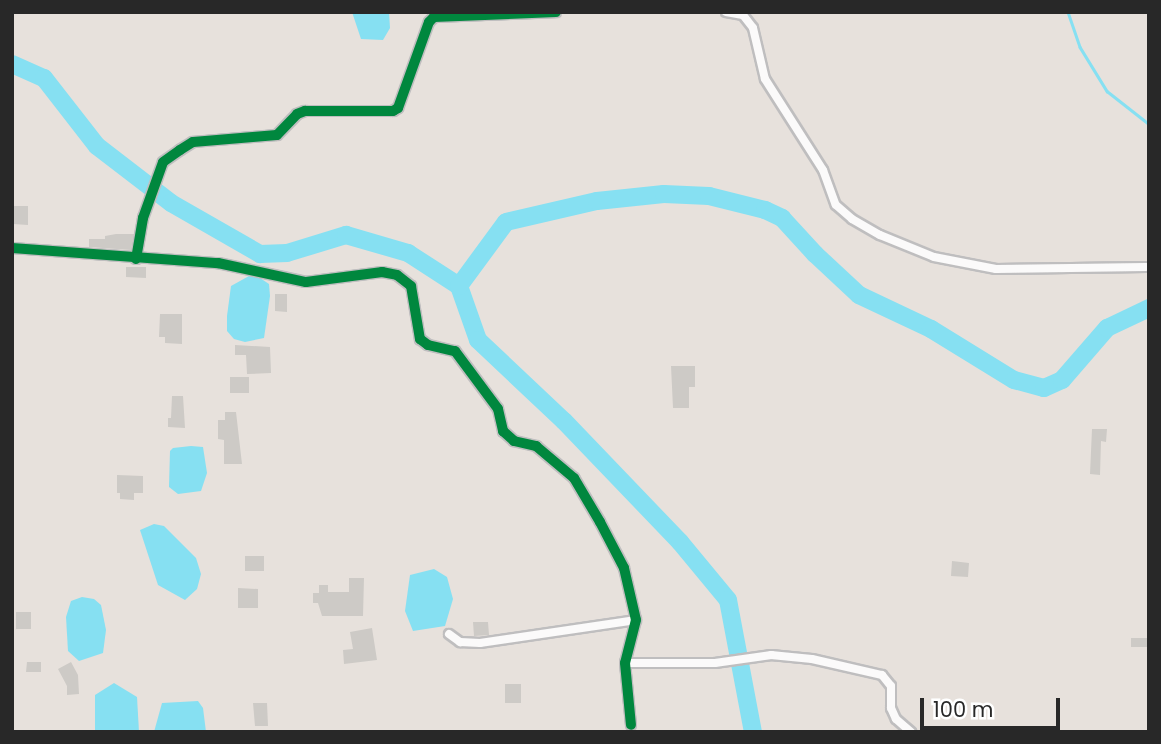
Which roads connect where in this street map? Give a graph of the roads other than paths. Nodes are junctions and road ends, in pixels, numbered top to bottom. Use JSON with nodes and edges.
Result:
{"nodes":[{"id":1,"x":556,"y":12,"type":"edge"},
{"id":2,"x":726,"y":12,"type":"edge"},
{"id":3,"x":12,"y":248,"type":"edge"},
{"id":4,"x":136,"y":259,"type":"junction"},
{"id":5,"x":1146,"y":267,"type":"dead end"},
{"id":6,"x":636,"y":620,"type":"junction"},
{"id":7,"x":449,"y":634,"type":"dead end"},
{"id":8,"x":625,"y":663,"type":"junction"},
{"id":9,"x":631,"y":725,"type":"dead end"},
{"id":10,"x":911,"y":732,"type":"edge"}],
"edges":[{"from":1,"to":4,"type":"street"},
{"from":2,"to":5,"type":"street"},
{"from":3,"to":4,"type":"street"},
{"from":4,"to":6,"type":"street"},
{"from":6,"to":7,"type":"street"},
{"from":6,"to":8,"type":"street"},
{"from":8,"to":9,"type":"street"},
{"from":8,"to":10,"type":"street"}]}
